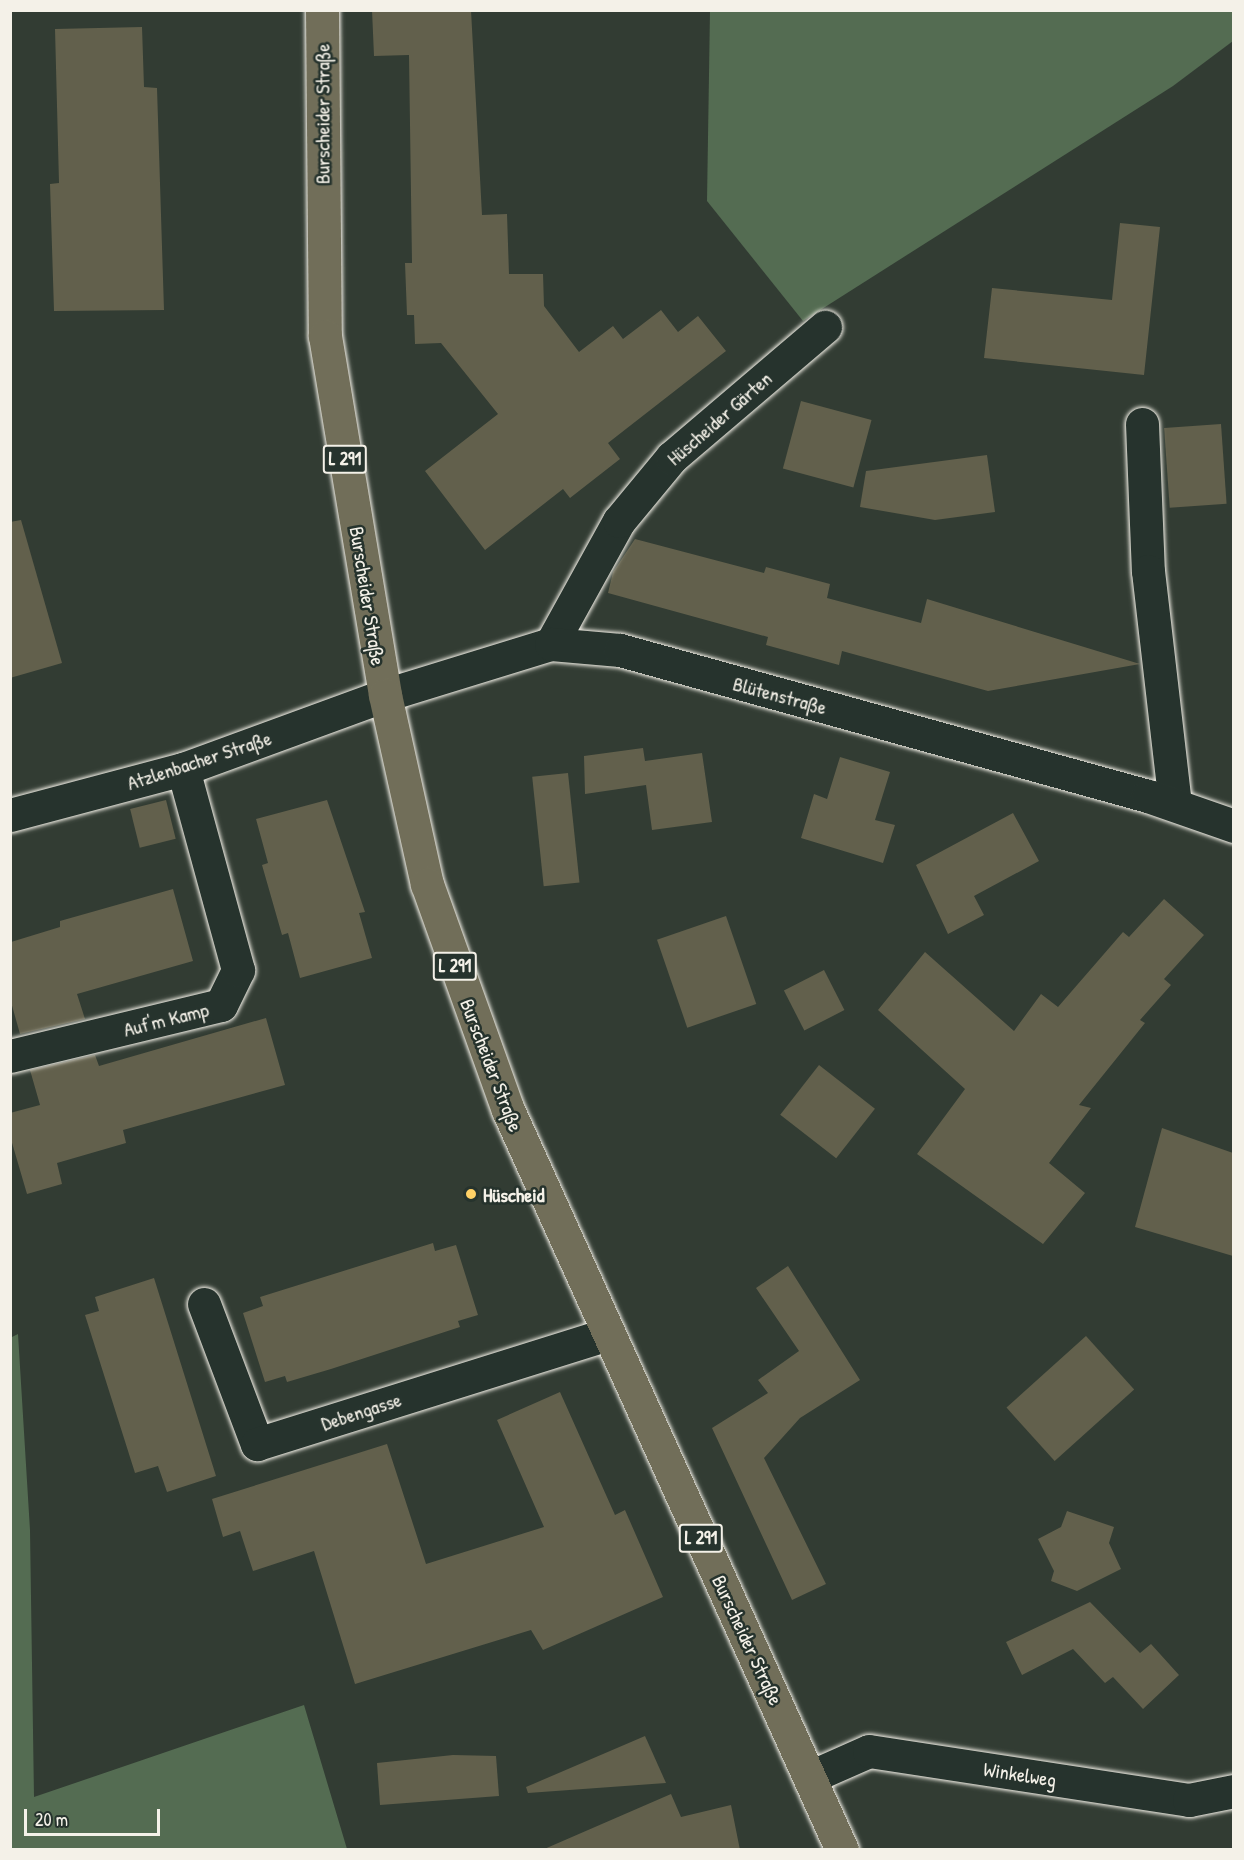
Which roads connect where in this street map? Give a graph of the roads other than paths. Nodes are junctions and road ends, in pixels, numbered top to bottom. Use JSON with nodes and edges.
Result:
{"nodes":[{"id":1,"x":322,"y":10,"type":"edge"},
{"id":2,"x":825,"y":327,"type":"dead end"},
{"id":3,"x":1142,"y":423,"type":"dead end"},
{"id":4,"x":552,"y":644,"type":"junction"},
{"id":5,"x":385,"y":695,"type":"junction"},
{"id":6,"x":183,"y":769,"type":"junction"},
{"id":7,"x":1175,"y":804,"type":"junction"},
{"id":8,"x":10,"y":815,"type":"edge"},
{"id":9,"x":1233,"y":826,"type":"edge"},
{"id":10,"x":10,"y":1056,"type":"edge"},
{"id":11,"x":204,"y":1304,"type":"dead end"},
{"id":12,"x":607,"y":1334,"type":"junction"},
{"id":13,"x":810,"y":1777,"type":"junction"},
{"id":14,"x":1233,"y":1791,"type":"edge"},
{"id":15,"x":842,"y":1850,"type":"edge"}],
"edges":[{"from":1,"to":5,"type":"main road","name":"Burscheider Straße","number":"L 291"},
{"from":2,"to":4,"type":"street","name":"Hüscheider Gärten"},
{"from":3,"to":7,"type":"street"},
{"from":4,"to":5,"type":"street","name":"Blütenstraße"},
{"from":4,"to":7,"type":"street","name":"Blütenstraße"},
{"from":5,"to":6,"type":"street","name":"Atzlenbacher Straße"},
{"from":5,"to":12,"type":"main road","name":"Burscheider Straße","number":"L 291"},
{"from":6,"to":8,"type":"street","name":"Atzlenbacher Straße"},
{"from":6,"to":10,"type":"street","name":"Auf'm Kamp"},
{"from":7,"to":9,"type":"street","name":"Blütenstraße"},
{"from":11,"to":12,"type":"street","name":"Debengasse"},
{"from":12,"to":13,"type":"main road","name":"Burscheider Straße","number":"L 291"},
{"from":13,"to":14,"type":"street","name":"Winkelweg"},
{"from":13,"to":15,"type":"main road","name":"Burscheider Straße","number":"L 291"}]}
